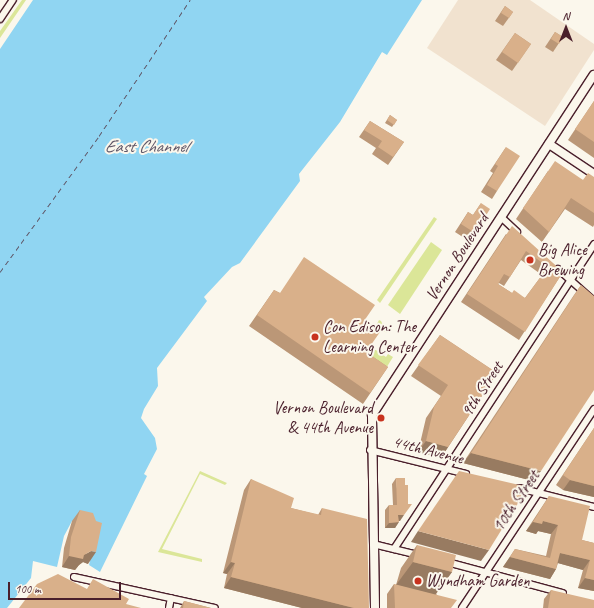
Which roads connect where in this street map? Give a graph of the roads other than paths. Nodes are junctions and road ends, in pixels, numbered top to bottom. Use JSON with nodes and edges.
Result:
{"nodes":[{"id":1,"x":13,"y":0,"type":"edge"},
{"id":2,"x":0,"y":19,"type":"edge"},
{"id":3,"x":594,"y":75,"type":"edge"},
{"id":4,"x":549,"y":144,"type":"junction"},
{"id":5,"x":594,"y":174,"type":"edge"},
{"id":6,"x":501,"y":217,"type":"junction"},
{"id":7,"x":525,"y":239,"type":"edge"},
{"id":8,"x":594,"y":244,"type":"edge"},
{"id":9,"x":553,"y":264,"type":"edge"},
{"id":10,"x":571,"y":280,"type":"junction"},
{"id":11,"x":594,"y":301,"type":"edge"},
{"id":12,"x":594,"y":409,"type":"edge"},
{"id":13,"x":370,"y":450,"type":"junction"},
{"id":14,"x":446,"y":469,"type":"junction"},
{"id":15,"x":476,"y":477,"type":"edge"},
{"id":16,"x":514,"y":486,"type":"edge"},
{"id":17,"x":539,"y":493,"type":"junction"},
{"id":18,"x":594,"y":507,"type":"edge"},
{"id":19,"x":373,"y":544,"type":"junction"},
{"id":20,"x":394,"y":548,"type":"junction"},
{"id":21,"x":425,"y":557,"type":"edge"},
{"id":22,"x":440,"y":560,"type":"edge"},
{"id":23,"x":485,"y":572,"type":"junction"},
{"id":24,"x":74,"y":577,"type":"dead end"},
{"id":25,"x":574,"y":596,"type":"edge"},
{"id":26,"x":171,"y":598,"type":"junction"},
{"id":27,"x":169,"y":608,"type":"edge"},
{"id":28,"x":215,"y":608,"type":"edge"},
{"id":29,"x":375,"y":608,"type":"edge"},
{"id":30,"x":462,"y":608,"type":"edge"}],
"edges":[{"from":1,"to":2,"type":"street"},
{"from":3,"to":4,"type":"main road","name":"Vernon Boulevard"},
{"from":4,"to":5,"type":"main road"},
{"from":4,"to":6,"type":"main road","name":"Vernon Boulevard"},
{"from":6,"to":7,"type":"street"},
{"from":6,"to":13,"type":"main road","name":"Vernon Boulevard"},
{"from":8,"to":10,"type":"street","name":"9th Street"},
{"from":9,"to":10,"type":"street"},
{"from":10,"to":11,"type":"street"},
{"from":10,"to":14,"type":"street","name":"9th Street"},
{"from":12,"to":17,"type":"street","name":"10th Street"},
{"from":13,"to":14,"type":"street","name":"44th Avenue"},
{"from":13,"to":19,"type":"main road","name":"Vernon Boulevard"},
{"from":14,"to":15,"type":"street","name":"44th Avenue"},
{"from":14,"to":20,"type":"street","name":"9th Street"},
{"from":16,"to":17,"type":"street"},
{"from":17,"to":18,"type":"street"},
{"from":17,"to":23,"type":"street","name":"10th Street"},
{"from":19,"to":20,"type":"street"},
{"from":19,"to":29,"type":"main road","name":"Vernon Boulevard"},
{"from":20,"to":21,"type":"street"},
{"from":22,"to":23,"type":"street"},
{"from":23,"to":25,"type":"street"},
{"from":23,"to":30,"type":"street","name":"10th Street"},
{"from":24,"to":26,"type":"street"},
{"from":26,"to":27,"type":"street"},
{"from":26,"to":28,"type":"street"}]}
